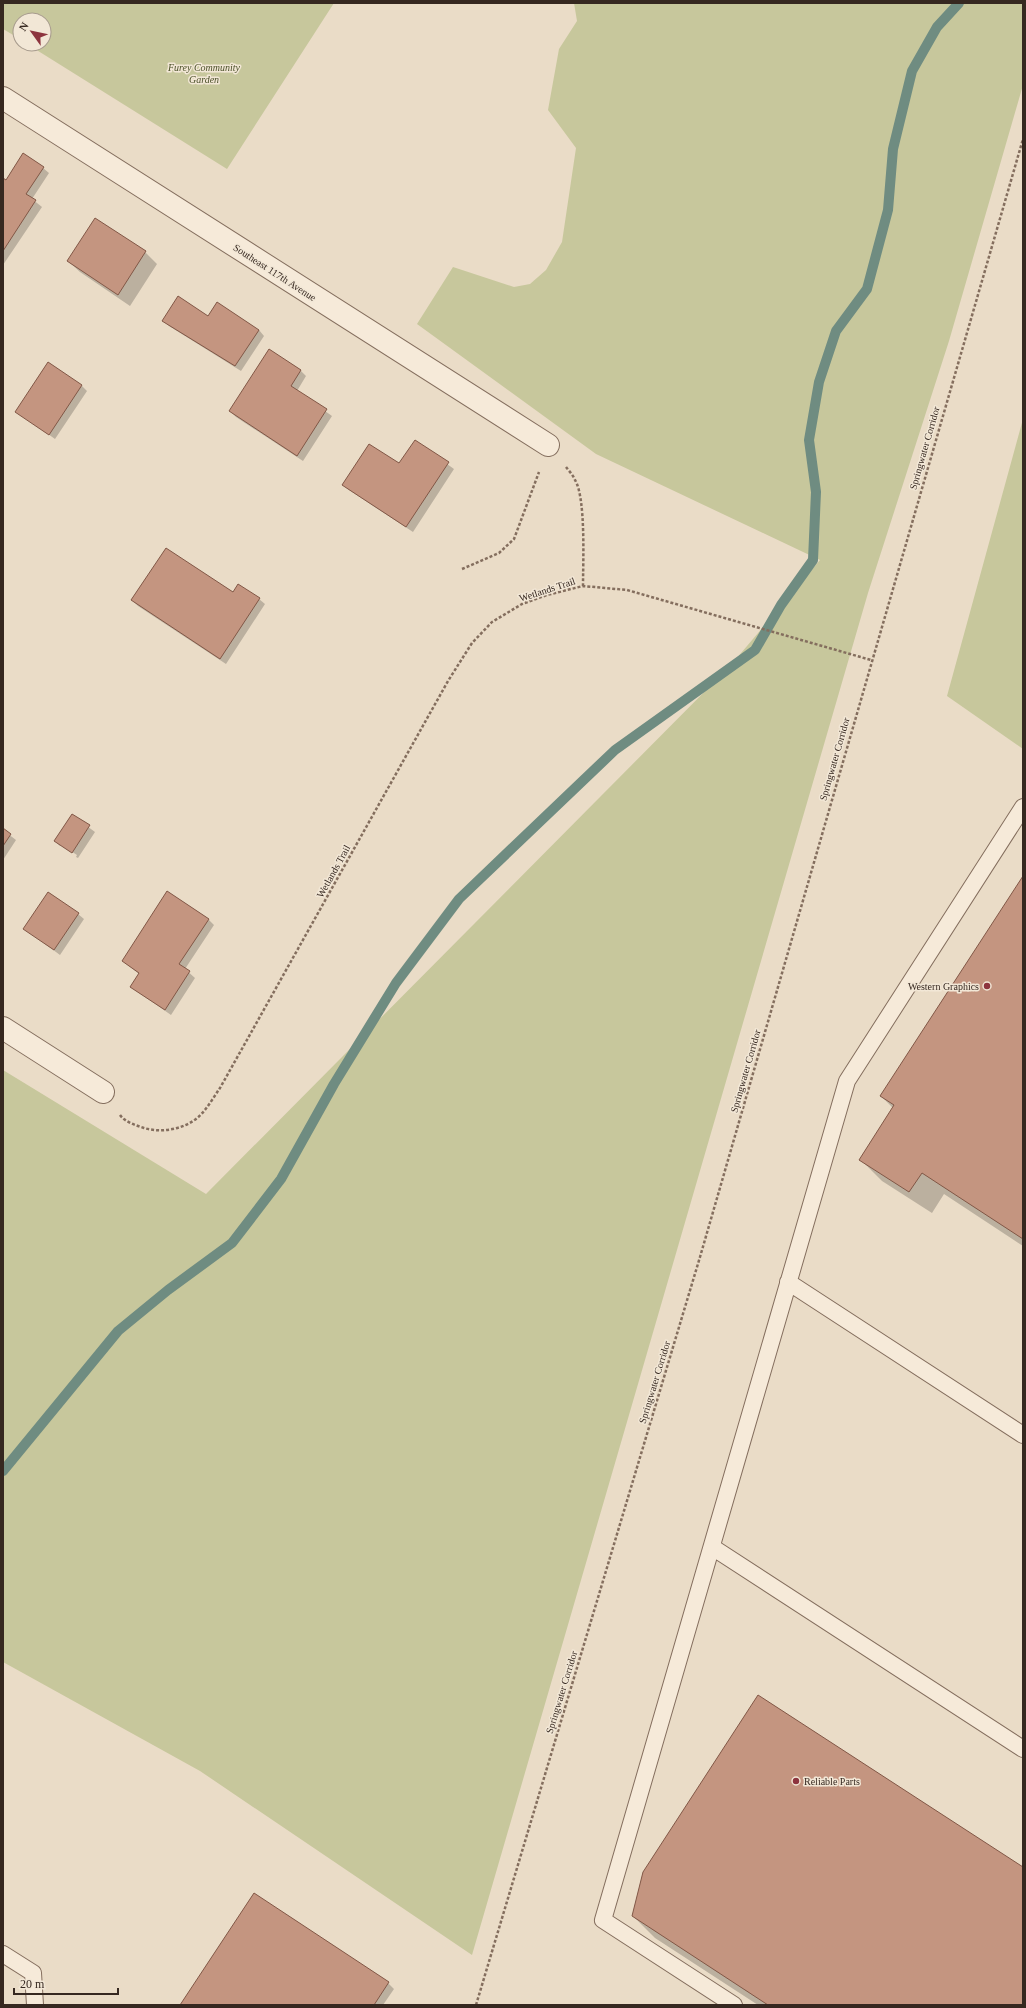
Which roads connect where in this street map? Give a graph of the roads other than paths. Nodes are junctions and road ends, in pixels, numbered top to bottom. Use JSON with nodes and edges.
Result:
{"nodes":[{"id":1,"x":3,"y":98,"type":"edge"},
{"id":2,"x":548,"y":445,"type":"road end"},
{"id":3,"x":1023,"y":807,"type":"edge"},
{"id":4,"x":3,"y":1028,"type":"edge"},
{"id":5,"x":103,"y":1092,"type":"road end"},
{"id":6,"x":788,"y":1282,"type":"junction"},
{"id":7,"x":1023,"y":1435,"type":"edge"},
{"id":8,"x":712,"y":1546,"type":"junction"},
{"id":9,"x":1023,"y":1749,"type":"edge"},
{"id":10,"x":3,"y":1954,"type":"edge"},
{"id":11,"x":35,"y":2005,"type":"edge"},
{"id":12,"x":734,"y":2005,"type":"edge"}],
"edges":[{"from":1,"to":2,"type":"street","name":"Southeast 117th Avenue"},
{"from":3,"to":6,"type":"lane"},
{"from":4,"to":5,"type":"street"},
{"from":6,"to":7,"type":"lane"},
{"from":6,"to":8,"type":"lane"},
{"from":8,"to":9,"type":"lane"},
{"from":8,"to":12,"type":"lane"},
{"from":10,"to":11,"type":"lane"}]}
